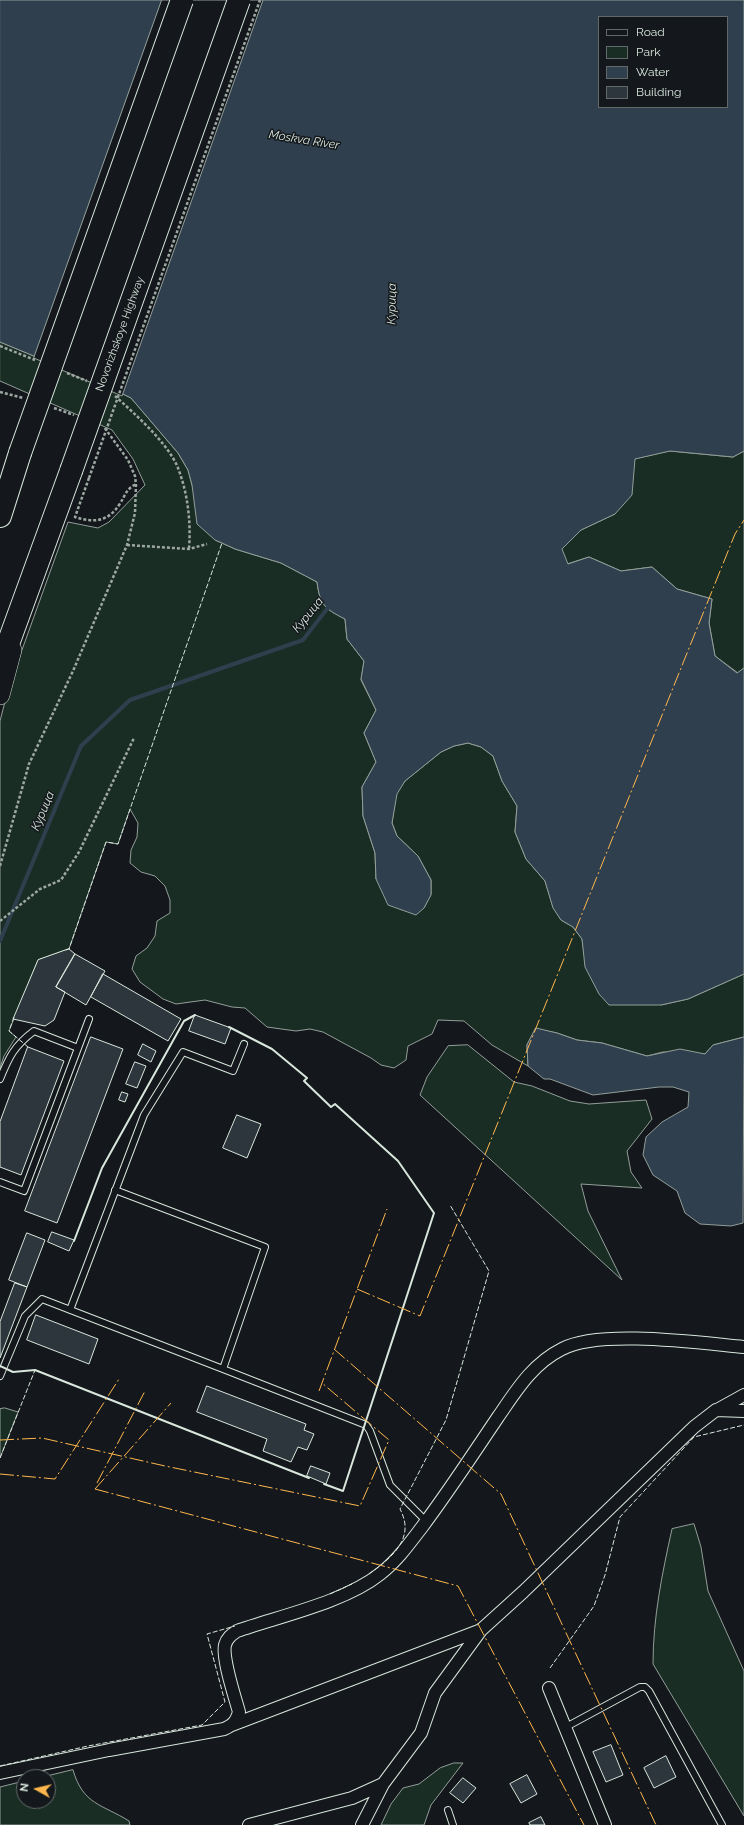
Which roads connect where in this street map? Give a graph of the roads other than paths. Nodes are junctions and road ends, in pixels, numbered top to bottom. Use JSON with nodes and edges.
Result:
{"nodes":[{"id":1,"x":182,"y":0,"type":"edge"},
{"id":2,"x":239,"y":0,"type":"edge"},
{"id":3,"x":0,"y":516,"type":"edge"},
{"id":4,"x":31,"y":582,"type":"junction"},
{"id":5,"x":0,"y":666,"type":"edge"},
{"id":6,"x":0,"y":696,"type":"edge"},
{"id":7,"x":89,"y":1019,"type":"dead end"},
{"id":8,"x":244,"y":1044,"type":"dead end"},
{"id":9,"x":78,"y":1048,"type":"junction"},
{"id":10,"x":0,"y":1079,"type":"edge"},
{"id":11,"x":0,"y":1182,"type":"edge"},
{"id":12,"x":115,"y":1190,"type":"junction"},
{"id":13,"x":70,"y":1310,"type":"junction"},
{"id":14,"x":744,"y":1347,"type":"edge"},
{"id":15,"x":223,"y":1369,"type":"junction"},
{"id":16,"x":0,"y":1376,"type":"edge"},
{"id":17,"x":744,"y":1396,"type":"edge"},
{"id":18,"x":716,"y":1410,"type":"junction"},
{"id":19,"x":744,"y":1411,"type":"edge"},
{"id":20,"x":426,"y":1521,"type":"junction"},
{"id":21,"x":481,"y":1630,"type":"junction"},
{"id":22,"x":550,"y":1688,"type":"dead end"},
{"id":23,"x":232,"y":1725,"type":"junction"},
{"id":24,"x":566,"y":1727,"type":"junction"},
{"id":25,"x":0,"y":1773,"type":"edge"},
{"id":26,"x":384,"y":1784,"type":"junction"},
{"id":27,"x":448,"y":1810,"type":"dead end"},
{"id":28,"x":249,"y":1825,"type":"edge"},
{"id":29,"x":362,"y":1825,"type":"edge"},
{"id":30,"x":453,"y":1825,"type":"edge"},
{"id":31,"x":605,"y":1825,"type":"edge"},
{"id":32,"x":722,"y":1825,"type":"edge"}],
"edges":[{"from":1,"to":3,"type":"highway","bridge":true},
{"from":2,"to":4,"type":"highway","name":"Novorizhskoye Highway","bridge":true},
{"from":4,"to":5,"type":"highway","name":"Novorizhskoye Highway"},
{"from":4,"to":6,"type":"main road"},
{"from":7,"to":9,"type":"lane"},
{"from":8,"to":12,"type":"lane"},
{"from":9,"to":10,"type":"lane"},
{"from":9,"to":11,"type":"lane"},
{"from":12,"to":13,"type":"lane"},
{"from":12,"to":15,"type":"lane"},
{"from":13,"to":15,"type":"lane"},
{"from":13,"to":16,"type":"lane"},
{"from":14,"to":20,"type":"street"},
{"from":15,"to":20,"type":"lane"},
{"from":17,"to":18,"type":"street"},
{"from":18,"to":19,"type":"street"},
{"from":18,"to":21,"type":"street"},
{"from":20,"to":23,"type":"street"},
{"from":21,"to":23,"type":"street"},
{"from":21,"to":26,"type":"street"},
{"from":22,"to":24,"type":"street"},
{"from":23,"to":25,"type":"street"},
{"from":24,"to":31,"type":"street"},
{"from":24,"to":32,"type":"lane"},
{"from":26,"to":28,"type":"street"},
{"from":26,"to":29,"type":"street"},
{"from":27,"to":30,"type":"lane"}]}
